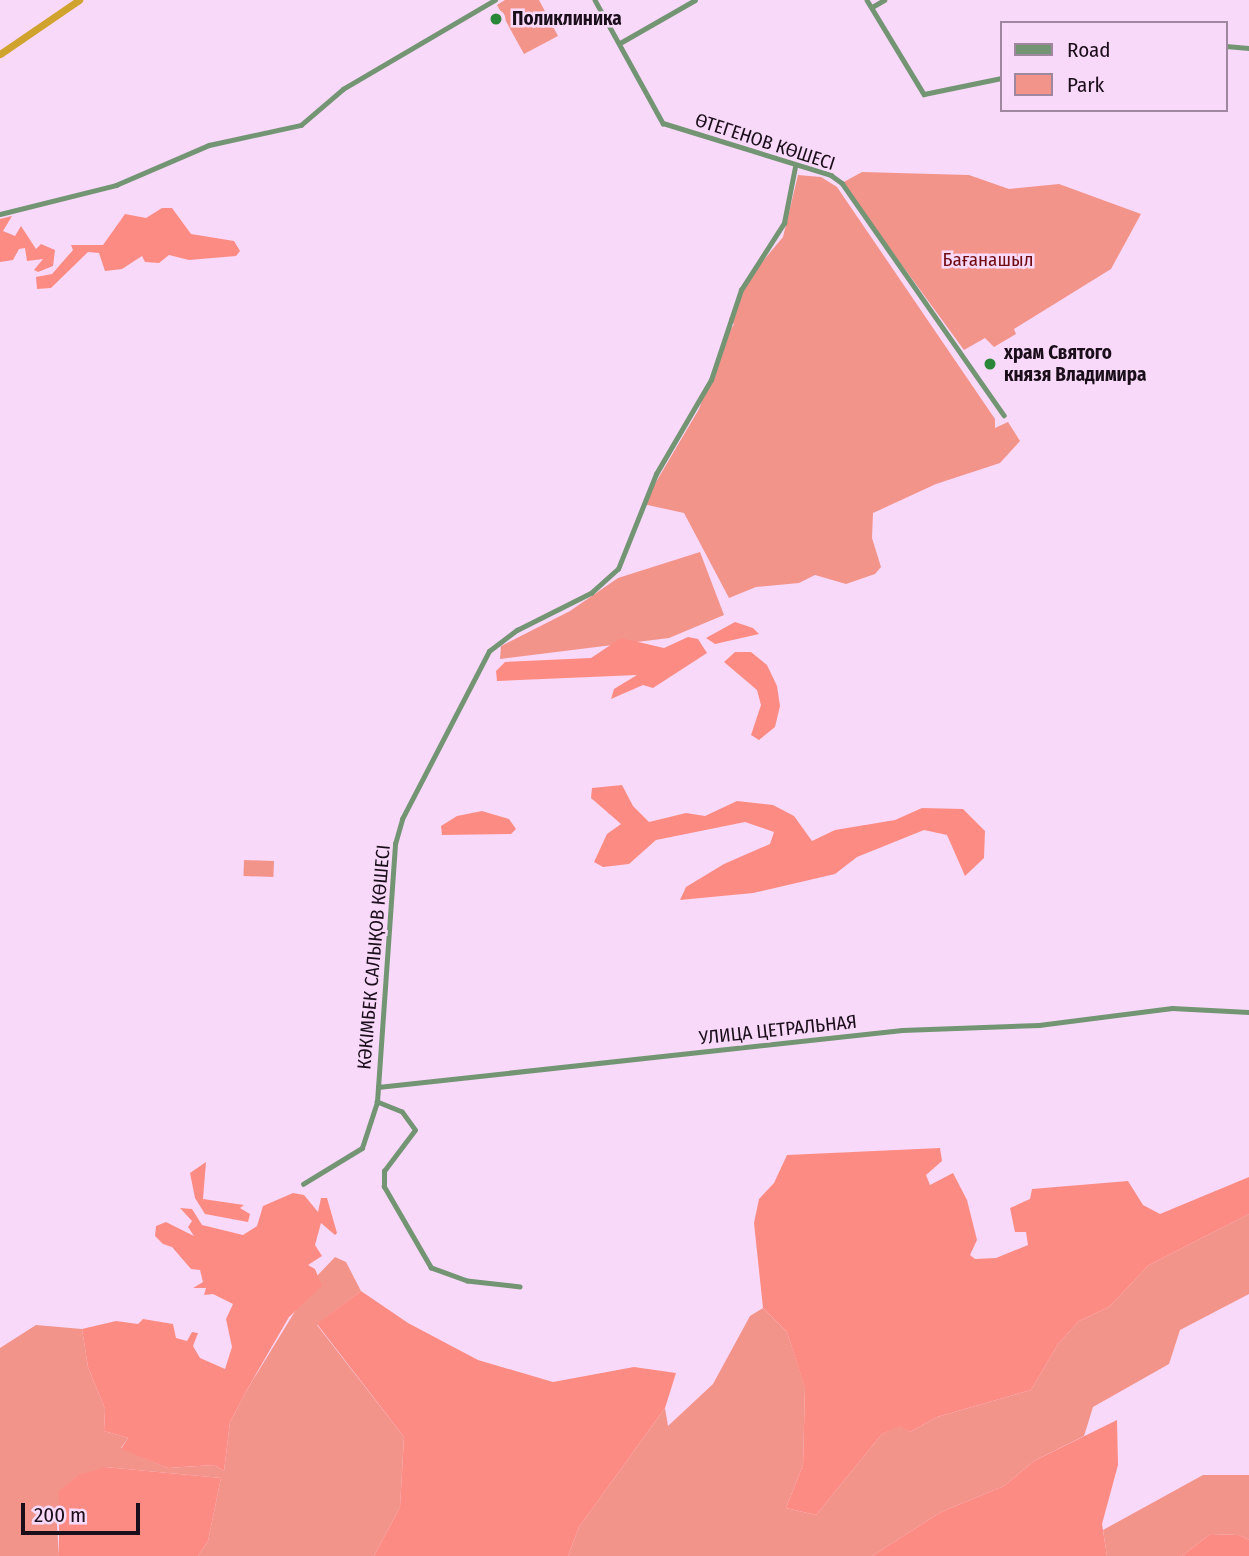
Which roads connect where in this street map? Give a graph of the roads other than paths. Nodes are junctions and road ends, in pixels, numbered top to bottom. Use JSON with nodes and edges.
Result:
{"nodes":[{"id":1,"x":495,"y":0,"type":"edge"},
{"id":2,"x":595,"y":0,"type":"edge"},
{"id":3,"x":695,"y":0,"type":"edge"},
{"id":4,"x":867,"y":0,"type":"edge"},
{"id":5,"x":884,"y":0,"type":"edge"},
{"id":6,"x":872,"y":7,"type":"junction"},
{"id":7,"x":620,"y":43,"type":"junction"},
{"id":8,"x":1228,"y":46,"type":"edge"},
{"id":9,"x":1249,"y":48,"type":"edge"},
{"id":10,"x":1000,"y":78,"type":"edge"},
{"id":11,"x":795,"y":167,"type":"junction"},
{"id":12,"x":0,"y":214,"type":"edge"},
{"id":13,"x":1004,"y":415,"type":"dead end"},
{"id":14,"x":1249,"y":1012,"type":"edge"},
{"id":15,"x":378,"y":1087,"type":"junction"},
{"id":16,"x":377,"y":1102,"type":"junction"},
{"id":17,"x":303,"y":1184,"type":"dead end"},
{"id":18,"x":520,"y":1287,"type":"dead end"}],
"edges":[{"from":1,"to":12,"type":"street"},
{"from":2,"to":7,"type":"street","name":"ӨТЕГЕНОВ КӨШЕСІ"},
{"from":3,"to":7,"type":"street"},
{"from":4,"to":6,"type":"street"},
{"from":5,"to":6,"type":"street"},
{"from":6,"to":10,"type":"street"},
{"from":7,"to":11,"type":"street","name":"ӨТЕГЕНОВ КӨШЕСІ"},
{"from":8,"to":9,"type":"street"},
{"from":11,"to":13,"type":"street","name":"ӨТЕГЕНОВ КӨШЕСІ"},
{"from":11,"to":15,"type":"street","name":"КӘКІМБЕК САЛЫҚОВ КӨШЕСІ"},
{"from":14,"to":15,"type":"street","name":"УЛИЦА ЦЕТРАЛЬНАЯ"},
{"from":15,"to":16,"type":"street","name":"КӘКІМБЕК САЛЫҚОВ КӨШЕСІ"},
{"from":16,"to":17,"type":"street","name":"КӘКІМБЕК САЛЫҚОВ КӨШЕСІ"},
{"from":16,"to":18,"type":"street"}]}
